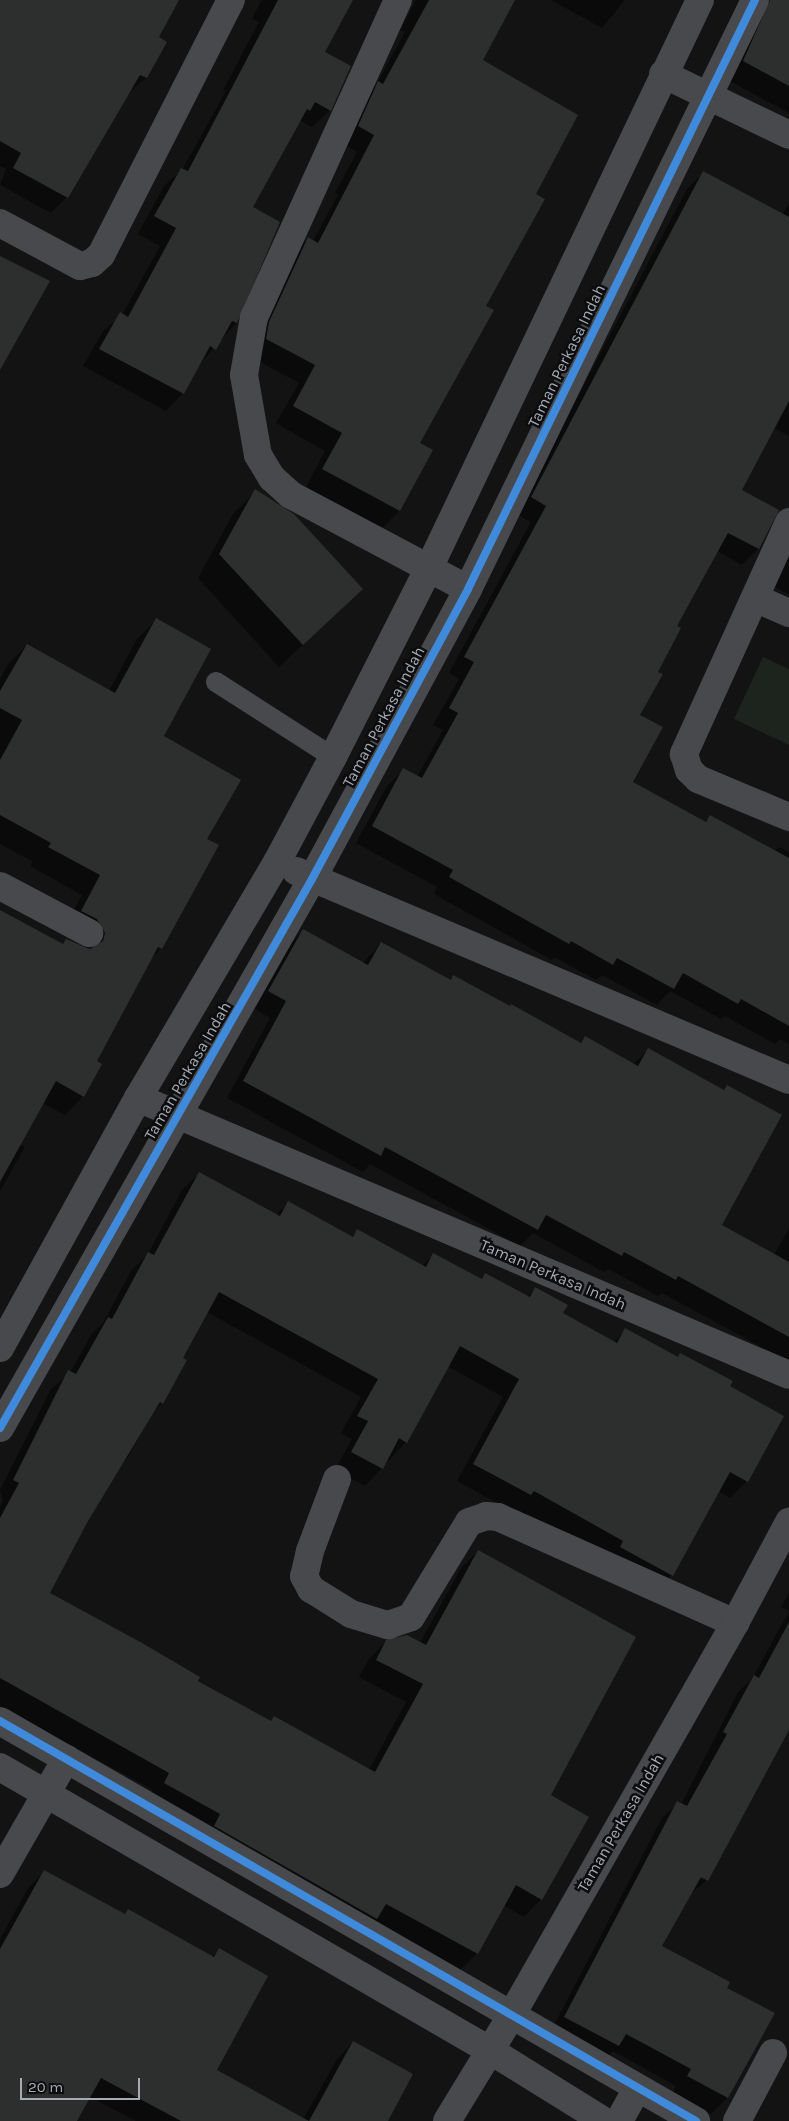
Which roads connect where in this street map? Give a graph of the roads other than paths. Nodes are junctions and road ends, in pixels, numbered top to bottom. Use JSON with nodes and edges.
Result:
{"nodes":[{"id":1,"x":231,"y":0,"type":"edge"},
{"id":2,"x":398,"y":0,"type":"edge"},
{"id":3,"x":700,"y":0,"type":"edge"},
{"id":4,"x":754,"y":0,"type":"edge"},
{"id":5,"x":663,"y":74,"type":"junction"},
{"id":6,"x":709,"y":96,"type":"junction"},
{"id":7,"x":789,"y":135,"type":"edge"},
{"id":8,"x":0,"y":223,"type":"edge"},
{"id":9,"x":789,"y":522,"type":"edge"},
{"id":10,"x":429,"y":568,"type":"junction"},
{"id":11,"x":468,"y":589,"type":"junction"},
{"id":12,"x":755,"y":598,"type":"junction"},
{"id":13,"x":789,"y":613,"type":"edge"},
{"id":14,"x":216,"y":682,"type":"dead end"},
{"id":15,"x":333,"y":757,"type":"junction"},
{"id":16,"x":789,"y":817,"type":"edge"},
{"id":17,"x":277,"y":862,"type":"junction"},
{"id":18,"x":312,"y":879,"type":"junction"},
{"id":19,"x":0,"y":886,"type":"edge"},
{"id":20,"x":89,"y":933,"type":"dead end"},
{"id":21,"x":789,"y":1080,"type":"edge"},
{"id":22,"x":138,"y":1098,"type":"junction"},
{"id":23,"x":178,"y":1116,"type":"junction"},
{"id":24,"x":0,"y":1348,"type":"edge"},
{"id":25,"x":789,"y":1375,"type":"edge"},
{"id":26,"x":0,"y":1428,"type":"edge"},
{"id":27,"x":337,"y":1480,"type":"dead end"},
{"id":28,"x":789,"y":1522,"type":"edge"},
{"id":29,"x":735,"y":1623,"type":"junction"},
{"id":30,"x":0,"y":1721,"type":"edge"},
{"id":31,"x":66,"y":1759,"type":"junction"},
{"id":32,"x":0,"y":1767,"type":"edge"},
{"id":33,"x":45,"y":1794,"type":"junction"},
{"id":34,"x":0,"y":1874,"type":"edge"},
{"id":35,"x":511,"y":2016,"type":"junction"},
{"id":36,"x":491,"y":2051,"type":"junction"},
{"id":37,"x":773,"y":2053,"type":"dead end"},
{"id":38,"x":637,"y":2088,"type":"junction"},
{"id":39,"x":447,"y":2121,"type":"edge"},
{"id":40,"x":604,"y":2121,"type":"edge"},
{"id":41,"x":619,"y":2121,"type":"edge"},
{"id":42,"x":696,"y":2121,"type":"edge"},
{"id":43,"x":737,"y":2121,"type":"edge"}],
"edges":[{"from":1,"to":8,"type":"street"},
{"from":2,"to":10,"type":"street"},
{"from":3,"to":5,"type":"street","name":"Taman Perkasa Indah"},
{"from":4,"to":6,"type":"street","name":"Taman Perkasa Indah"},
{"from":5,"to":6,"type":"street"},
{"from":5,"to":10,"type":"street","name":"Taman Perkasa Indah"},
{"from":6,"to":7,"type":"street"},
{"from":6,"to":11,"type":"street","name":"Taman Perkasa Indah"},
{"from":9,"to":12,"type":"street"},
{"from":10,"to":11,"type":"street"},
{"from":10,"to":15,"type":"street","name":"Taman Perkasa Indah"},
{"from":11,"to":18,"type":"street","name":"Taman Perkasa Indah"},
{"from":12,"to":13,"type":"street"},
{"from":12,"to":16,"type":"street"},
{"from":14,"to":15,"type":"lane"},
{"from":15,"to":17,"type":"street","name":"Taman Perkasa Indah"},
{"from":17,"to":18,"type":"street"},
{"from":17,"to":22,"type":"street","name":"Taman Perkasa Indah"},
{"from":18,"to":21,"type":"street"},
{"from":18,"to":23,"type":"street","name":"Taman Perkasa Indah"},
{"from":19,"to":20,"type":"street"},
{"from":22,"to":23,"type":"street","name":"Taman Perkasa Indah"},
{"from":22,"to":24,"type":"street","name":"Taman Perkasa Indah"},
{"from":23,"to":25,"type":"street","name":"Taman Perkasa Indah"},
{"from":23,"to":26,"type":"street","name":"Taman Perkasa Indah"},
{"from":27,"to":29,"type":"street"},
{"from":28,"to":29,"type":"street","name":"Taman Perkasa Indah"},
{"from":29,"to":35,"type":"street","name":"Taman Perkasa Indah"},
{"from":30,"to":31,"type":"street"},
{"from":31,"to":33,"type":"street"},
{"from":31,"to":35,"type":"street"},
{"from":32,"to":33,"type":"street"},
{"from":33,"to":34,"type":"street"},
{"from":33,"to":36,"type":"street"},
{"from":35,"to":36,"type":"street","name":"Taman Perkasa Indah"},
{"from":35,"to":38,"type":"street"},
{"from":36,"to":39,"type":"street","name":"Taman Perkasa Indah"},
{"from":36,"to":40,"type":"street"},
{"from":37,"to":43,"type":"street"},
{"from":38,"to":41,"type":"street"},
{"from":38,"to":42,"type":"street"}]}
